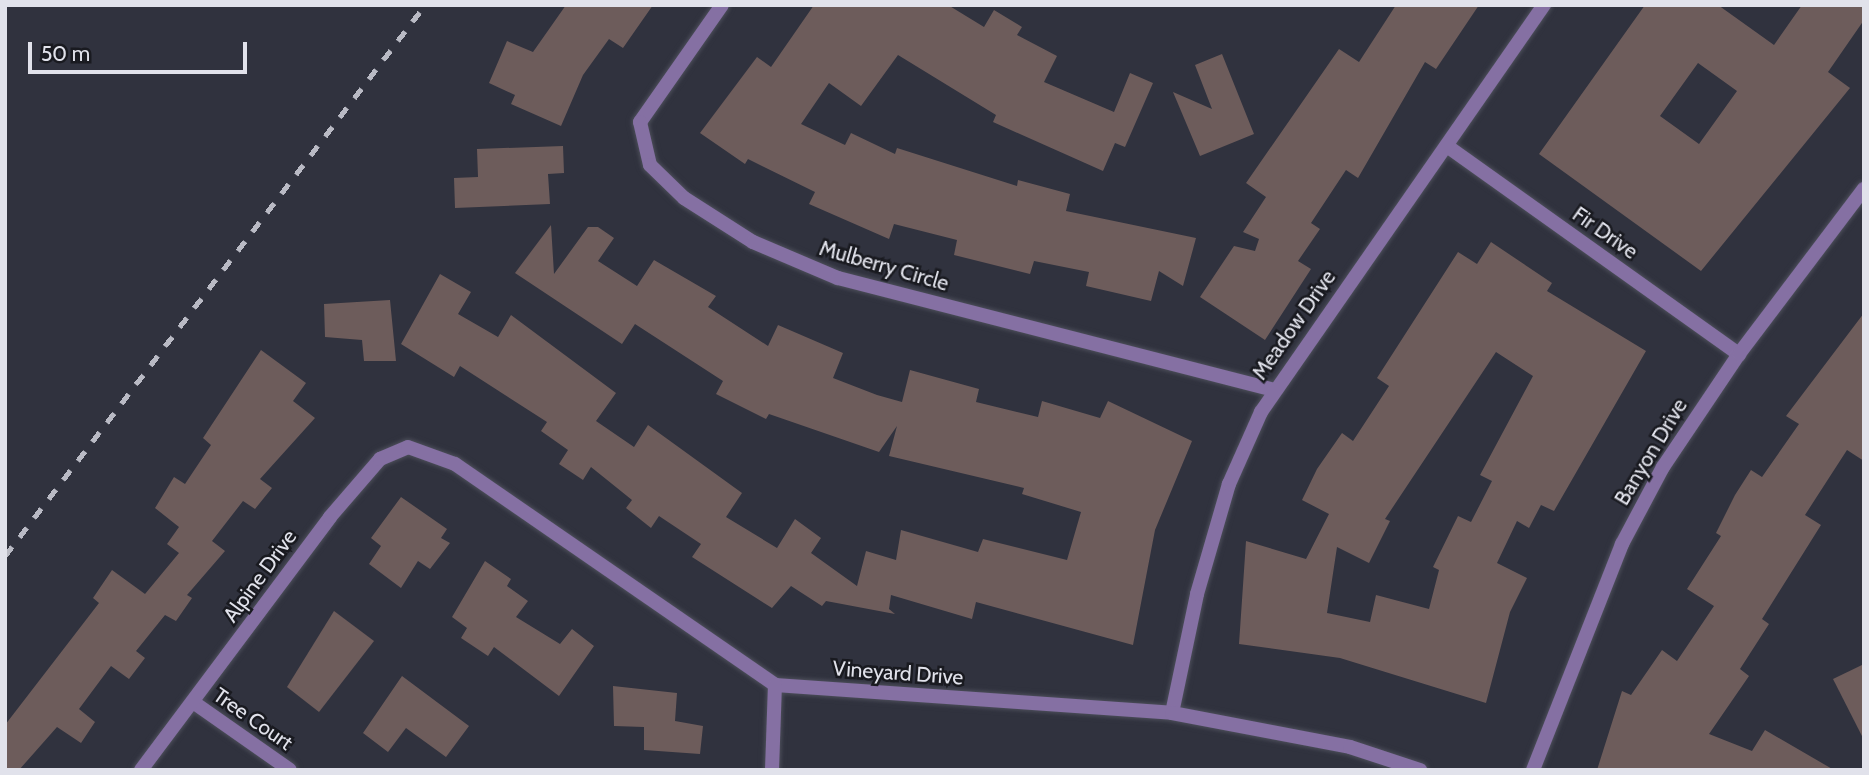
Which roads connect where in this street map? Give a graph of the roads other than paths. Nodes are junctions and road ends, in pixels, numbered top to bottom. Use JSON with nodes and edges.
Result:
{"nodes":[{"id":1,"x":722,"y":5,"type":"edge"},
{"id":2,"x":1544,"y":5,"type":"edge"},
{"id":3,"x":1447,"y":146,"type":"junction"},
{"id":4,"x":1864,"y":189,"type":"edge"},
{"id":5,"x":1739,"y":354,"type":"junction"},
{"id":6,"x":1273,"y":390,"type":"junction"},
{"id":7,"x":775,"y":685,"type":"junction"},
{"id":8,"x":193,"y":702,"type":"junction"},
{"id":9,"x":1172,"y":713,"type":"junction"},
{"id":10,"x":141,"y":770,"type":"edge"},
{"id":11,"x":290,"y":770,"type":"edge"},
{"id":12,"x":772,"y":770,"type":"edge"},
{"id":13,"x":1420,"y":770,"type":"edge"},
{"id":14,"x":1533,"y":770,"type":"edge"}],
"edges":[{"from":1,"to":6,"type":"street","name":"Mulberry Circle"},
{"from":2,"to":3,"type":"street","name":"Meadow Drive"},
{"from":3,"to":5,"type":"street","name":"Fir Drive"},
{"from":3,"to":6,"type":"street","name":"Meadow Drive"},
{"from":4,"to":5,"type":"street","name":"Banyon Drive"},
{"from":5,"to":14,"type":"street","name":"Banyon Drive"},
{"from":6,"to":9,"type":"street","name":"Meadow Drive"},
{"from":7,"to":8,"type":"street","name":"Alpine Drive"},
{"from":7,"to":9,"type":"street","name":"Vineyard Drive"},
{"from":7,"to":12,"type":"street"},
{"from":8,"to":10,"type":"street","name":"Alpine Drive"},
{"from":8,"to":11,"type":"street","name":"Tree Court"},
{"from":9,"to":13,"type":"street","name":"Vineyard Drive"}]}
